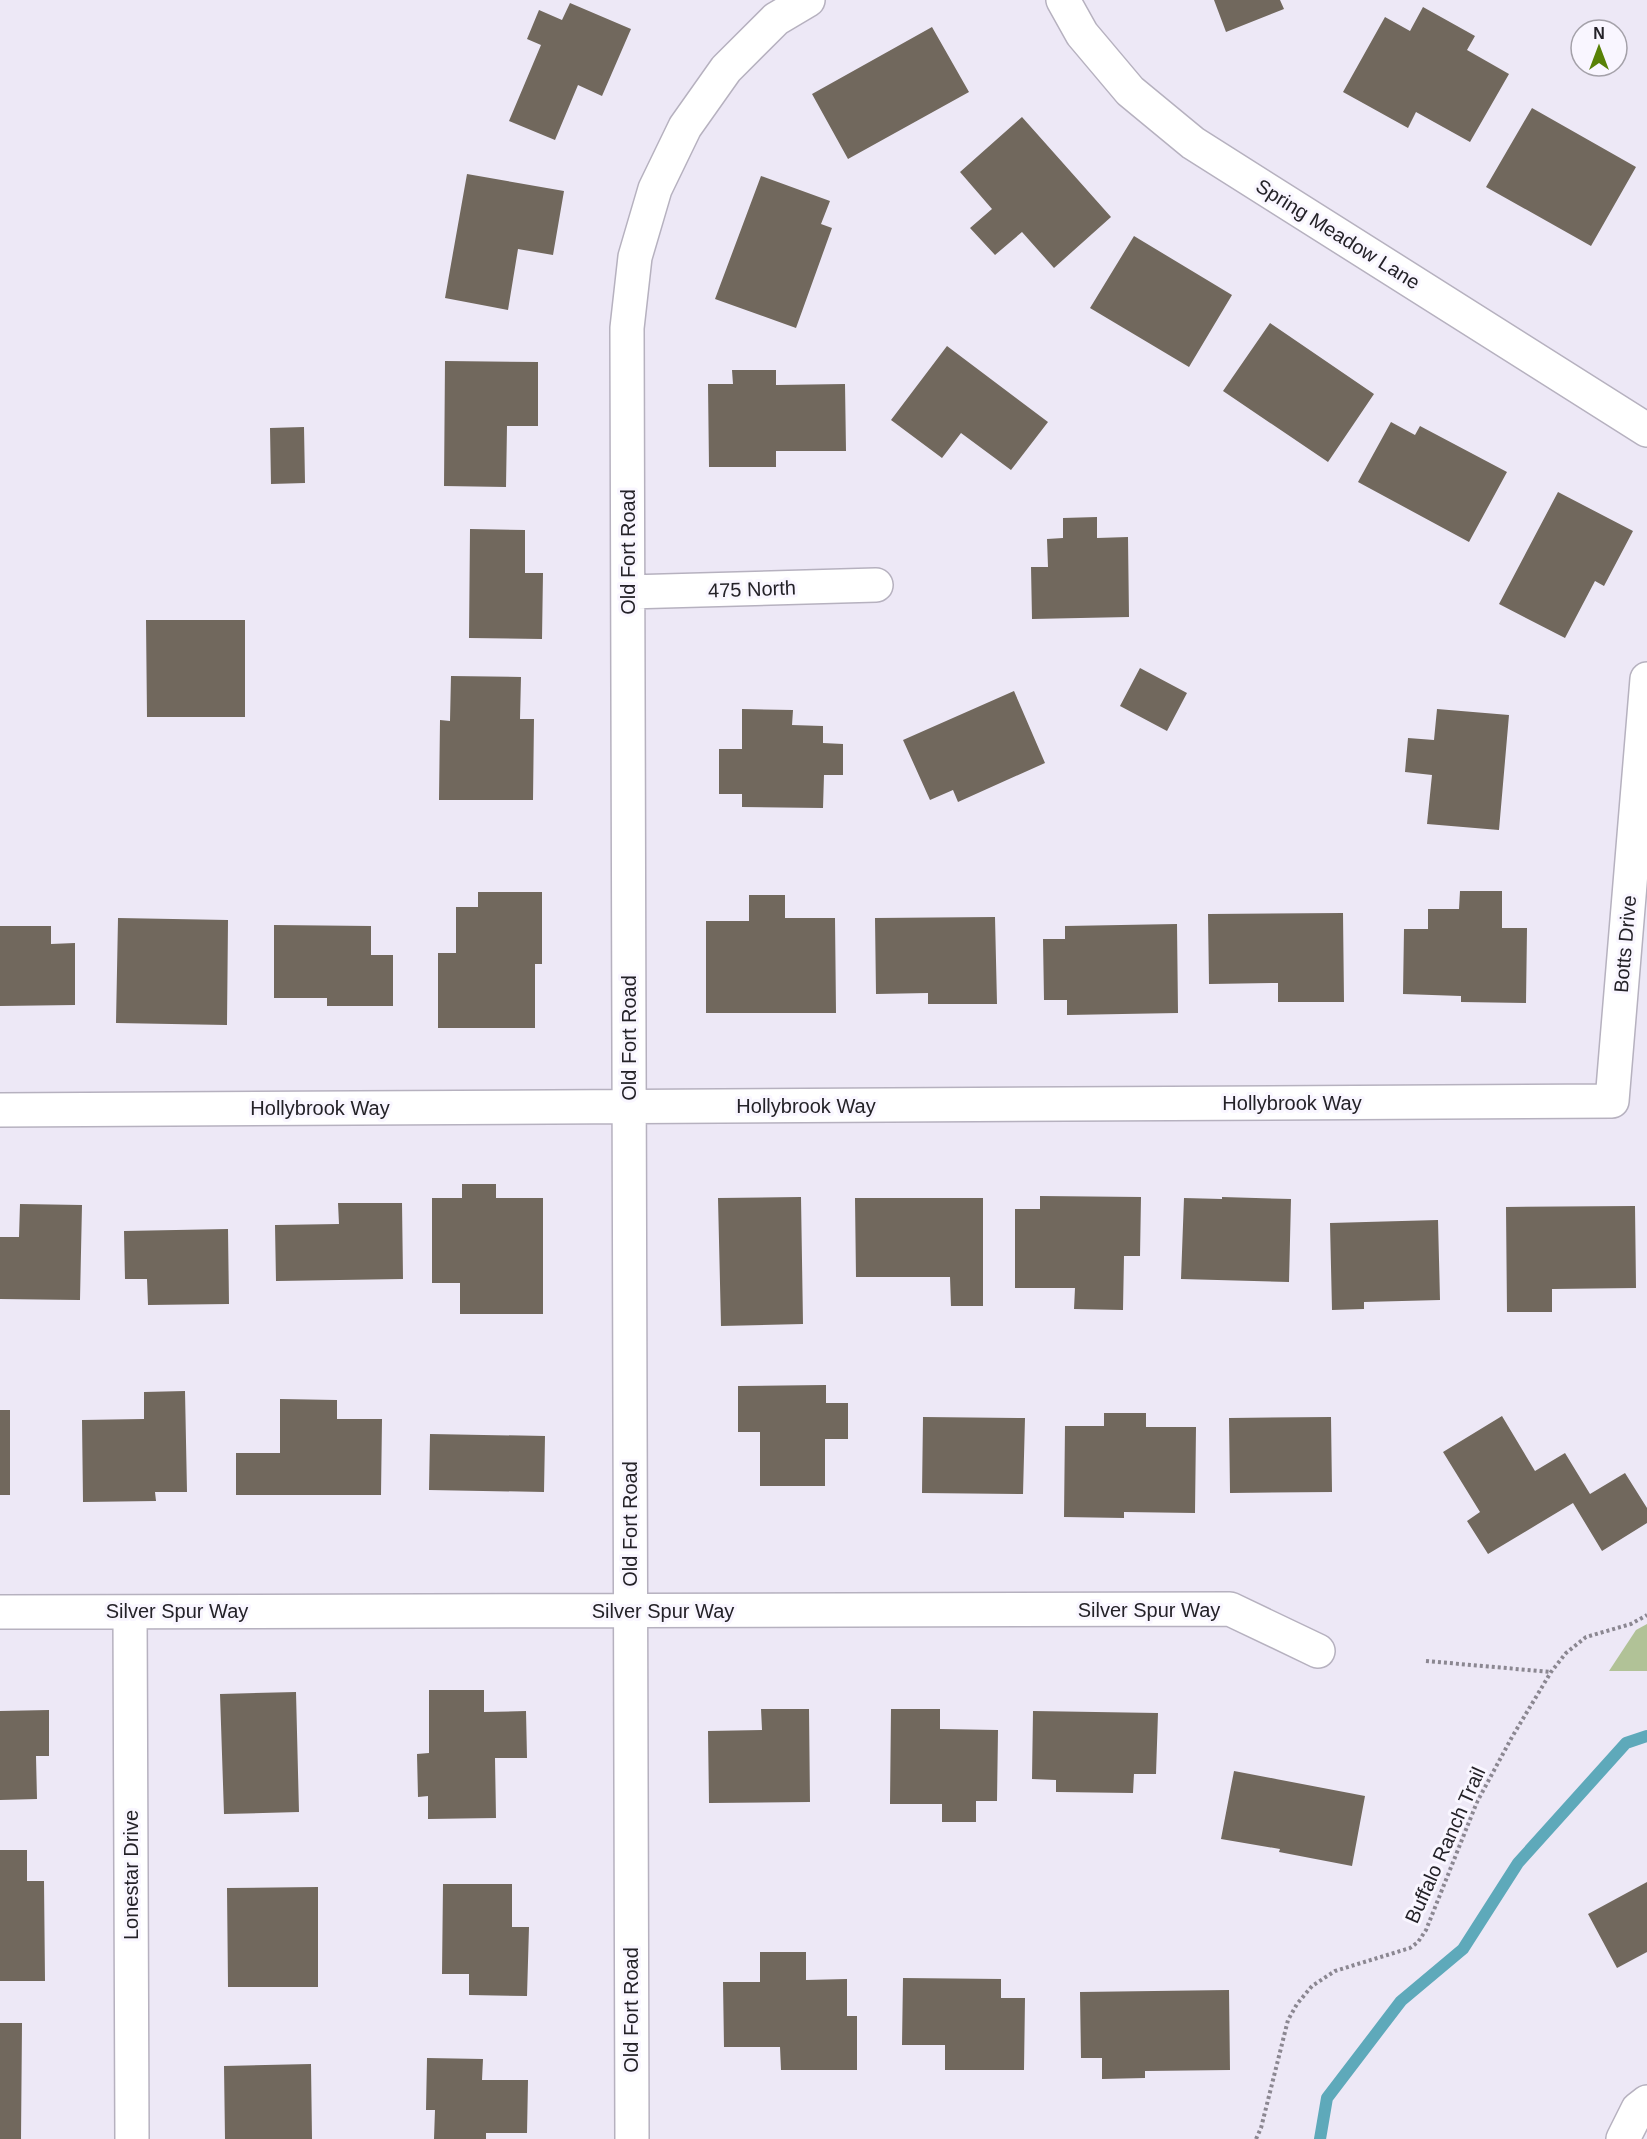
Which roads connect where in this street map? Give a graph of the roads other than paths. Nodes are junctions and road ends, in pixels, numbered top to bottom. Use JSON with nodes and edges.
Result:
{"nodes":[{"id":1,"x":808,"y":0,"type":"edge"},
{"id":2,"x":1063,"y":0,"type":"edge"},
{"id":3,"x":1647,"y":430,"type":"edge"},
{"id":4,"x":876,"y":585,"type":"dead end"},
{"id":5,"x":628,"y":592,"type":"junction"},
{"id":6,"x":1647,"y":679,"type":"edge"},
{"id":7,"x":1612,"y":1101,"type":"joint"},
{"id":8,"x":629,"y":1107,"type":"junction"},
{"id":9,"x":0,"y":1110,"type":"edge"},
{"id":10,"x":130,"y":1611,"type":"junction"},
{"id":11,"x":630,"y":1611,"type":"junction"},
{"id":12,"x":0,"y":1612,"type":"edge"},
{"id":13,"x":1318,"y":1651,"type":"dead end"},
{"id":14,"x":1647,"y":2102,"type":"edge"},
{"id":15,"x":132,"y":2139,"type":"edge"},
{"id":16,"x":632,"y":2139,"type":"edge"},
{"id":17,"x":1623,"y":2139,"type":"edge"}],
"edges":[{"from":1,"to":5,"type":"street","name":"Old Fort Road"},
{"from":2,"to":3,"type":"street","name":"Spring Meadow Lane"},
{"from":4,"to":5,"type":"street","name":"475 North"},
{"from":5,"to":8,"type":"street","name":"Old Fort Road"},
{"from":6,"to":7,"type":"street","name":"Botts Drive"},
{"from":7,"to":8,"type":"street","name":"Hollybrook Way"},
{"from":8,"to":9,"type":"street","name":"Hollybrook Way"},
{"from":8,"to":11,"type":"street","name":"Old Fort Road"},
{"from":10,"to":11,"type":"street","name":"Silver Spur Way"},
{"from":10,"to":12,"type":"street","name":"Silver Spur Way"},
{"from":10,"to":15,"type":"street","name":"Lonestar Drive"},
{"from":11,"to":13,"type":"street","name":"Silver Spur Way"},
{"from":11,"to":16,"type":"street","name":"Old Fort Road"},
{"from":14,"to":17,"type":"street"}]}
